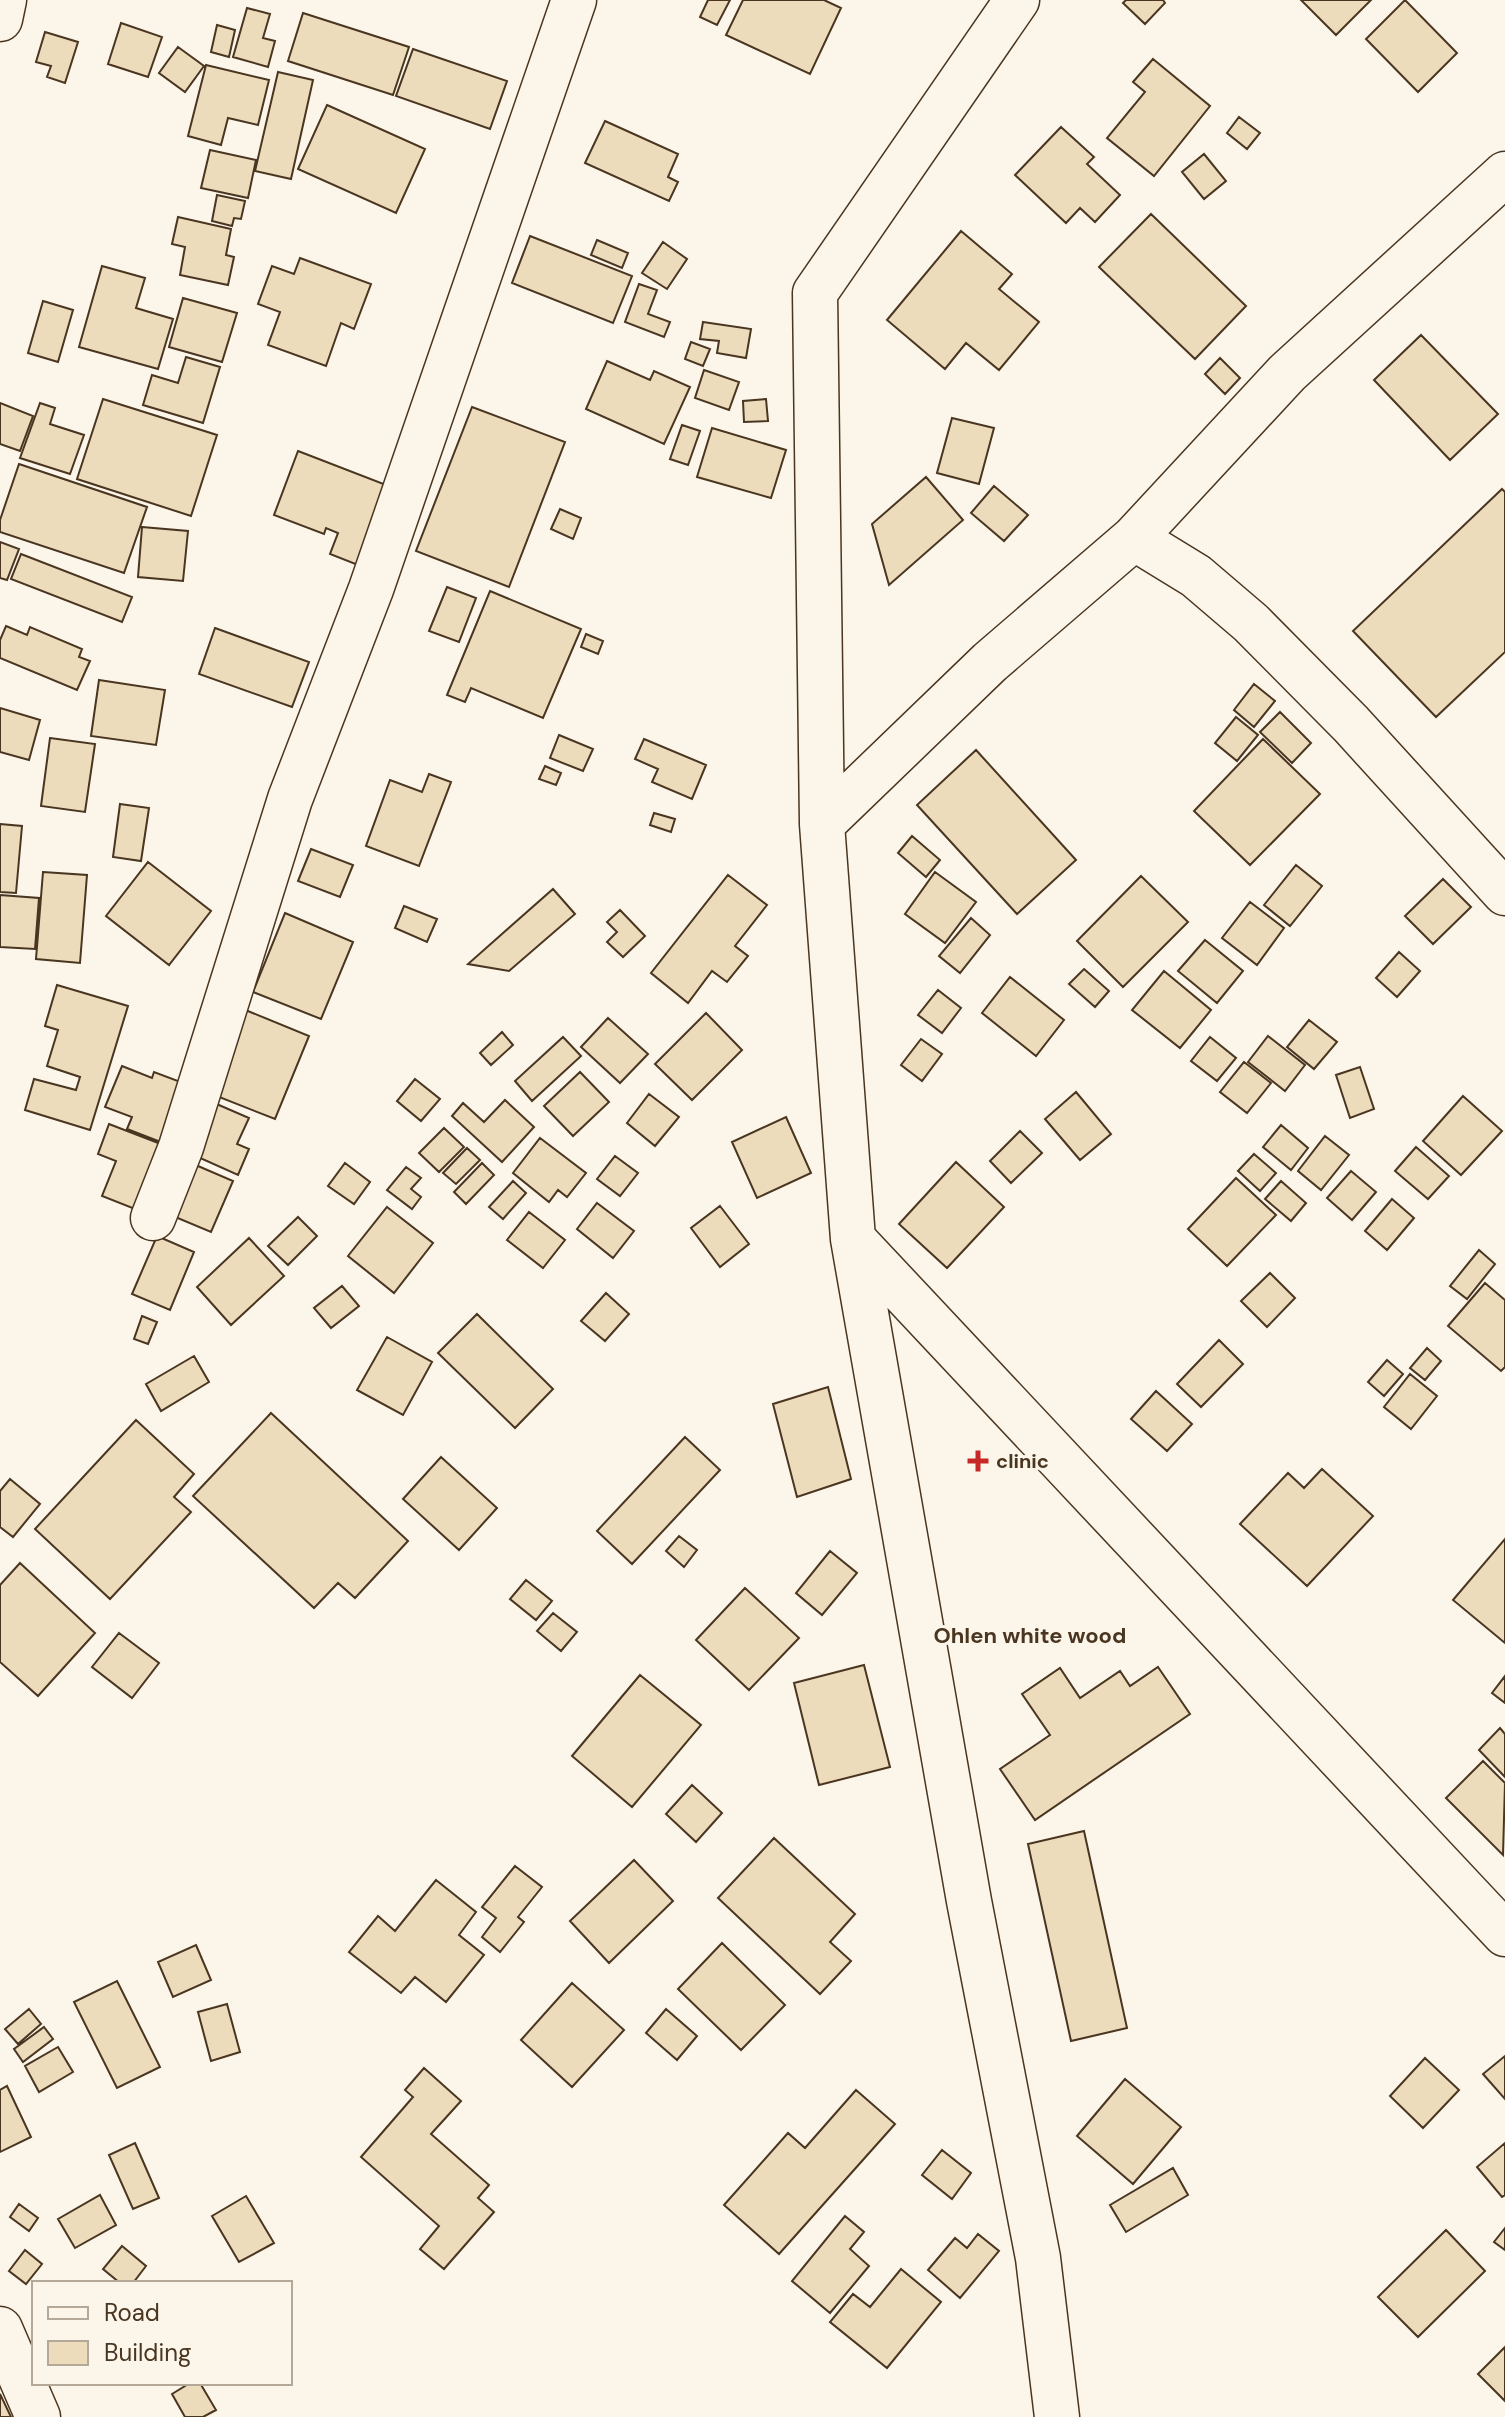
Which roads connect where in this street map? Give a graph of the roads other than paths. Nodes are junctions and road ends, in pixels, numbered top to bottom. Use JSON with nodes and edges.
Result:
{"nodes":[{"id":1,"x":4,"y":0,"type":"edge"},
{"id":2,"x":574,"y":0,"type":"edge"},
{"id":3,"x":1017,"y":0,"type":"edge"},
{"id":4,"x":0,"y":19,"type":"edge"},
{"id":5,"x":1505,"y":174,"type":"edge"},
{"id":6,"x":1134,"y":538,"type":"junction"},
{"id":7,"x":822,"y":824,"type":"junction"},
{"id":8,"x":1505,"y":893,"type":"edge"},
{"id":9,"x":153,"y":1218,"type":"dead end"},
{"id":10,"x":853,"y":1239,"type":"junction"},
{"id":11,"x":1505,"y":1934,"type":"edge"},
{"id":12,"x":0,"y":2329,"type":"edge"},
{"id":13,"x":38,"y":2417,"type":"edge"},
{"id":14,"x":1057,"y":2417,"type":"edge"}],
"edges":[{"from":1,"to":4,"type":"street"},
{"from":2,"to":9,"type":"street"},
{"from":3,"to":7,"type":"street"},
{"from":5,"to":6,"type":"street"},
{"from":6,"to":7,"type":"street"},
{"from":6,"to":8,"type":"street"},
{"from":7,"to":10,"type":"street"},
{"from":10,"to":11,"type":"street"},
{"from":10,"to":14,"type":"street"},
{"from":12,"to":13,"type":"street"}]}
